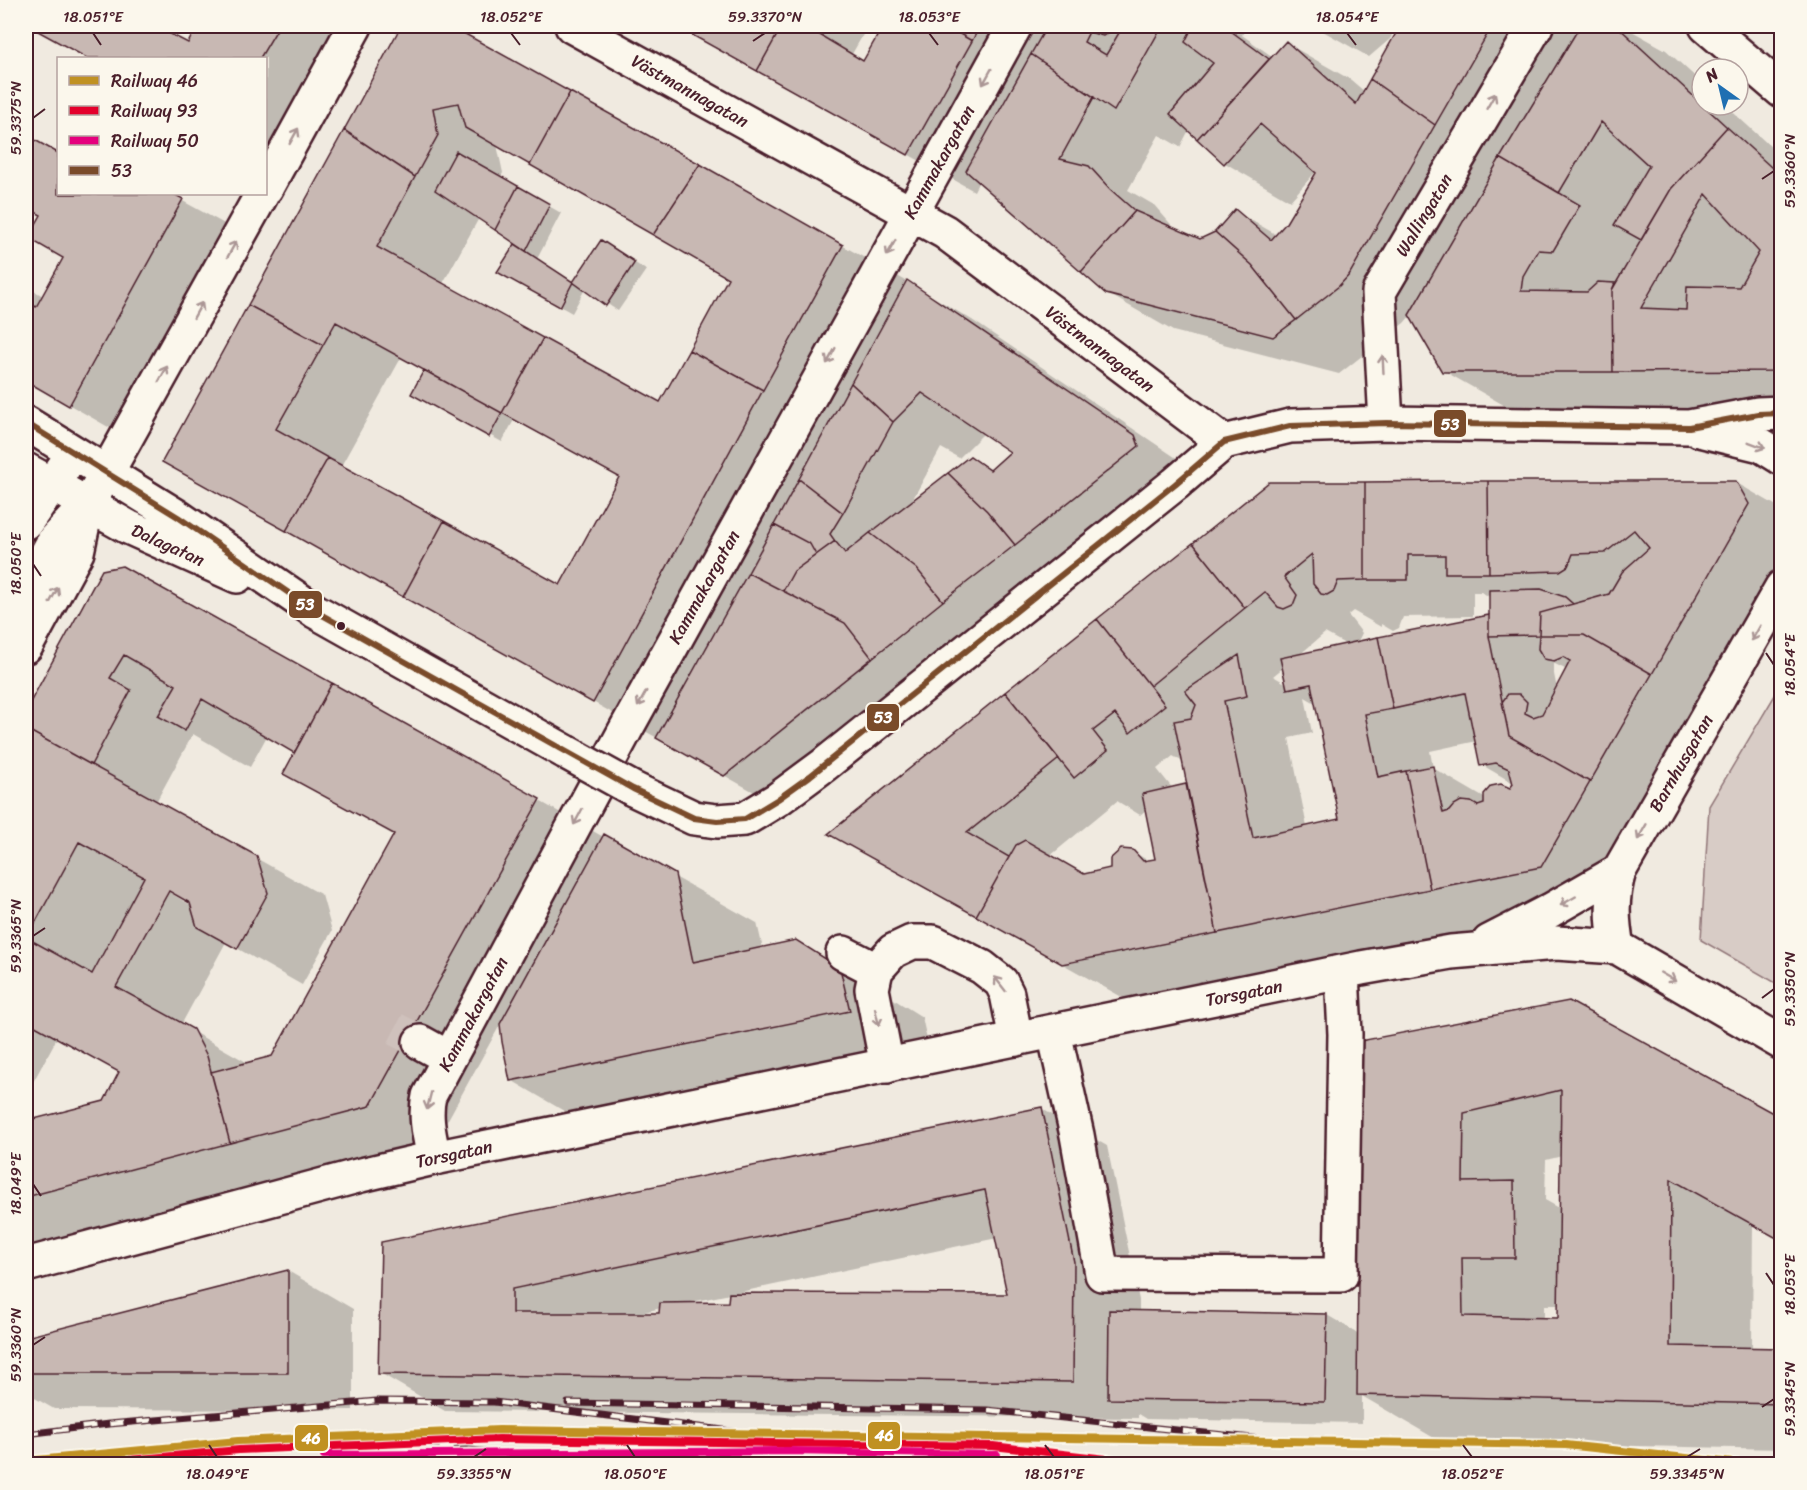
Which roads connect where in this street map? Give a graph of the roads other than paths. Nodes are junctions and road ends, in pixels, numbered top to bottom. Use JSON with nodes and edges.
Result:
{"nodes":[{"id":1,"x":355,"y":26,"type":"edge"},
{"id":2,"x":572,"y":26,"type":"edge"},
{"id":3,"x":1015,"y":26,"type":"edge"},
{"id":4,"x":1536,"y":26,"type":"edge"},
{"id":5,"x":1706,"y":26,"type":"edge"},
{"id":6,"x":1782,"y":92,"type":"edge"},
{"id":7,"x":267,"y":186,"type":"edge"},
{"id":8,"x":261,"y":195,"type":"edge"},
{"id":9,"x":910,"y":213,"type":"junction"},
{"id":10,"x":1782,"y":413,"type":"edge"},
{"id":11,"x":26,"y":423,"type":"edge"},
{"id":12,"x":1386,"y":423,"type":"junction"},
{"id":13,"x":1689,"y":427,"type":"junction"},
{"id":14,"x":1224,"y":442,"type":"junction"},
{"id":15,"x":74,"y":453,"type":"junction"},
{"id":16,"x":1782,"y":458,"type":"edge"},
{"id":17,"x":106,"y":474,"type":"junction"},
{"id":18,"x":39,"y":478,"type":"edge"},
{"id":19,"x":87,"y":505,"type":"junction"},
{"id":20,"x":26,"y":522,"type":"edge"},
{"id":21,"x":1782,"y":587,"type":"edge"},
{"id":22,"x":26,"y":592,"type":"edge"},
{"id":23,"x":315,"y":611,"type":"junction"},
{"id":24,"x":26,"y":646,"type":"edge"},
{"id":25,"x":1619,"y":871,"type":"junction"},
{"id":26,"x":1617,"y":947,"type":"junction"},
{"id":27,"x":1473,"y":950,"type":"junction"},
{"id":28,"x":843,"y":952,"type":"dead end"},
{"id":29,"x":876,"y":970,"type":"junction"},
{"id":30,"x":1342,"y":973,"type":"junction"},
{"id":31,"x":1054,"y":1032,"type":"junction"},
{"id":32,"x":1016,"y":1039,"type":"junction"},
{"id":33,"x":420,"y":1042,"type":"tunnel mouth"},
{"id":34,"x":1782,"y":1043,"type":"edge"},
{"id":35,"x":449,"y":1058,"type":"junction"},
{"id":36,"x":887,"y":1066,"type":"junction"},
{"id":37,"x":434,"y":1158,"type":"junction"},
{"id":38,"x":26,"y":1265,"type":"edge"}],
"edges":[{"from":7,"to":1,"type":"street","one_way":true},
{"from":2,"to":9,"type":"street","name":"Västmannagatan"},
{"from":3,"to":9,"type":"street","name":"Kammakargatan","one_way":true},
{"from":12,"to":4,"type":"street","name":"Wallingatan","one_way":true},
{"from":5,"to":6,"type":"street"},
{"from":17,"to":8,"type":"street","one_way":true},
{"from":9,"to":14,"type":"street","name":"Västmannagatan"},
{"from":9,"to":35,"type":"street","name":"Kammakargatan","one_way":true},
{"from":10,"to":13,"type":"street"},
{"from":11,"to":15,"type":"street","name":"Dalagatan"},
{"from":12,"to":13,"type":"street"},
{"from":12,"to":14,"type":"street"},
{"from":13,"to":16,"type":"street","one_way":true},
{"from":14,"to":23,"type":"street","name":"Dalagatan","bridge":true},
{"from":15,"to":17,"type":"street","name":"Dalagatan"},
{"from":15,"to":18,"type":"street"},
{"from":17,"to":19,"type":"street"},
{"from":17,"to":23,"type":"street","name":"Dalagatan"},
{"from":18,"to":19,"type":"street","name":"Dalagatan"},
{"from":18,"to":20,"type":"street"},
{"from":19,"to":22,"type":"street"},
{"from":19,"to":23,"type":"street","name":"Dalagatan"},
{"from":24,"to":19,"type":"street","one_way":true},
{"from":21,"to":25,"type":"street","name":"Barnhusgatan","one_way":true},
{"from":25,"to":26,"type":"street","name":"Barnhusgatan"},
{"from":25,"to":27,"type":"street","name":"Torsgatan","one_way":true},
{"from":26,"to":27,"type":"street","name":"Torsgatan"},
{"from":26,"to":34,"type":"street","one_way":true},
{"from":27,"to":30,"type":"street","name":"Torsgatan"},
{"from":28,"to":29,"type":"street"},
{"from":32,"to":29,"type":"street","one_way":true},
{"from":29,"to":36,"type":"street","one_way":true},
{"from":30,"to":31,"type":"street","name":"Torsgatan"},
{"from":30,"to":31,"type":"street"},
{"from":31,"to":32,"type":"street","name":"Torsgatan"},
{"from":32,"to":36,"type":"street","name":"Torsgatan"},
{"from":33,"to":35,"type":"street"},
{"from":35,"to":37,"type":"street","name":"Kammakargatan","one_way":true},
{"from":36,"to":37,"type":"street","name":"Torsgatan"},
{"from":37,"to":38,"type":"street","name":"Torsgatan"}]}
